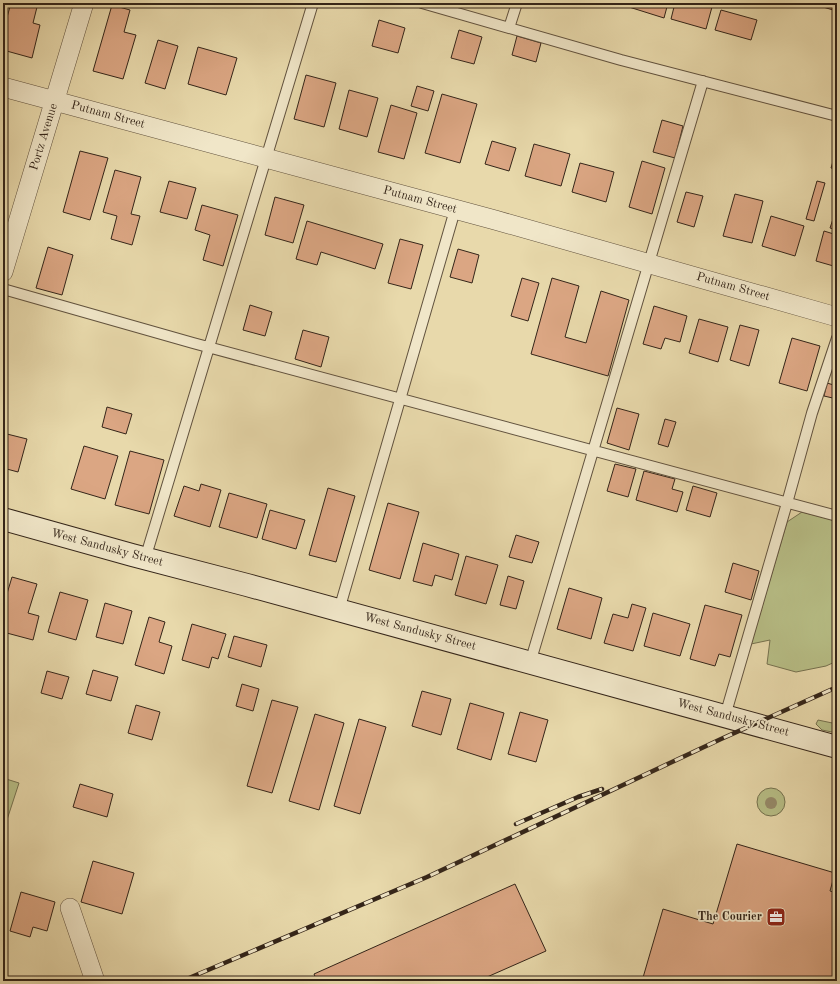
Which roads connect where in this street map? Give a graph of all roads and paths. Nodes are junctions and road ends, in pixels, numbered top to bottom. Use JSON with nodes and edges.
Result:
{"nodes":[{"id":1,"x":84,"y":3,"type":"edge"},
{"id":2,"x":313,"y":3,"type":"edge"},
{"id":3,"x":422,"y":3,"type":"edge"},
{"id":4,"x":517,"y":3,"type":"edge"},
{"id":5,"x":509,"y":28,"type":"junction"},
{"id":6,"x":703,"y":81,"type":"junction"},
{"id":7,"x":3,"y":87,"type":"edge"},
{"id":8,"x":55,"y":101,"type":"junction"},
{"id":9,"x":837,"y":116,"type":"edge"},
{"id":10,"x":265,"y":158,"type":"junction"},
{"id":11,"x":455,"y":210,"type":"junction"},
{"id":12,"x":648,"y":263,"type":"junction"},
{"id":13,"x":3,"y":272,"type":"edge"},
{"id":14,"x":3,"y":289,"type":"edge"},
{"id":15,"x":837,"y":317,"type":"edge"},
{"id":16,"x":837,"y":338,"type":"edge"},
{"id":17,"x":210,"y":348,"type":"junction"},
{"id":18,"x":400,"y":399,"type":"junction"},
{"id":19,"x":594,"y":451,"type":"junction"},
{"id":20,"x":787,"y":504,"type":"junction"},
{"id":21,"x":837,"y":516,"type":"edge"},
{"id":22,"x":3,"y":518,"type":"edge"},
{"id":23,"x":145,"y":559,"type":"junction"},
{"id":24,"x":339,"y":610,"type":"junction"},
{"id":25,"x":530,"y":662,"type":"junction"},
{"id":26,"x":725,"y":716,"type":"junction"},
{"id":27,"x":837,"y":747,"type":"edge"},
{"id":28,"x":70,"y":908,"type":"dead end"},
{"id":29,"x":95,"y":981,"type":"edge"}],
"edges":[{"from":1,"to":8,"type":"street","name":"Portz Avenue"},
{"from":2,"to":10,"type":"lane"},
{"from":3,"to":5,"type":"lane"},
{"from":4,"to":5,"type":"lane"},
{"from":5,"to":6,"type":"lane"},
{"from":6,"to":9,"type":"lane"},
{"from":6,"to":12,"type":"lane"},
{"from":7,"to":8,"type":"street","name":"Putnam Street"},
{"from":8,"to":10,"type":"street","name":"Putnam Street"},
{"from":8,"to":13,"type":"street","name":"Portz Avenue"},
{"from":10,"to":11,"type":"street","name":"Putnam Street"},
{"from":10,"to":17,"type":"lane"},
{"from":11,"to":12,"type":"street","name":"Putnam Street"},
{"from":11,"to":18,"type":"lane"},
{"from":12,"to":15,"type":"street","name":"Putnam Street"},
{"from":12,"to":19,"type":"lane"},
{"from":14,"to":17,"type":"lane"},
{"from":16,"to":20,"type":"lane"},
{"from":17,"to":18,"type":"lane"},
{"from":17,"to":23,"type":"lane"},
{"from":18,"to":19,"type":"lane"},
{"from":18,"to":24,"type":"lane"},
{"from":19,"to":20,"type":"lane"},
{"from":19,"to":25,"type":"lane"},
{"from":20,"to":21,"type":"lane"},
{"from":20,"to":26,"type":"lane"},
{"from":22,"to":23,"type":"street","name":"West Sandusky Street"},
{"from":23,"to":24,"type":"street","name":"West Sandusky Street"},
{"from":24,"to":25,"type":"street","name":"West Sandusky Street"},
{"from":25,"to":26,"type":"street","name":"West Sandusky Street"},
{"from":26,"to":27,"type":"street","name":"West Sandusky Street"},
{"from":28,"to":29,"type":"street"}]}
